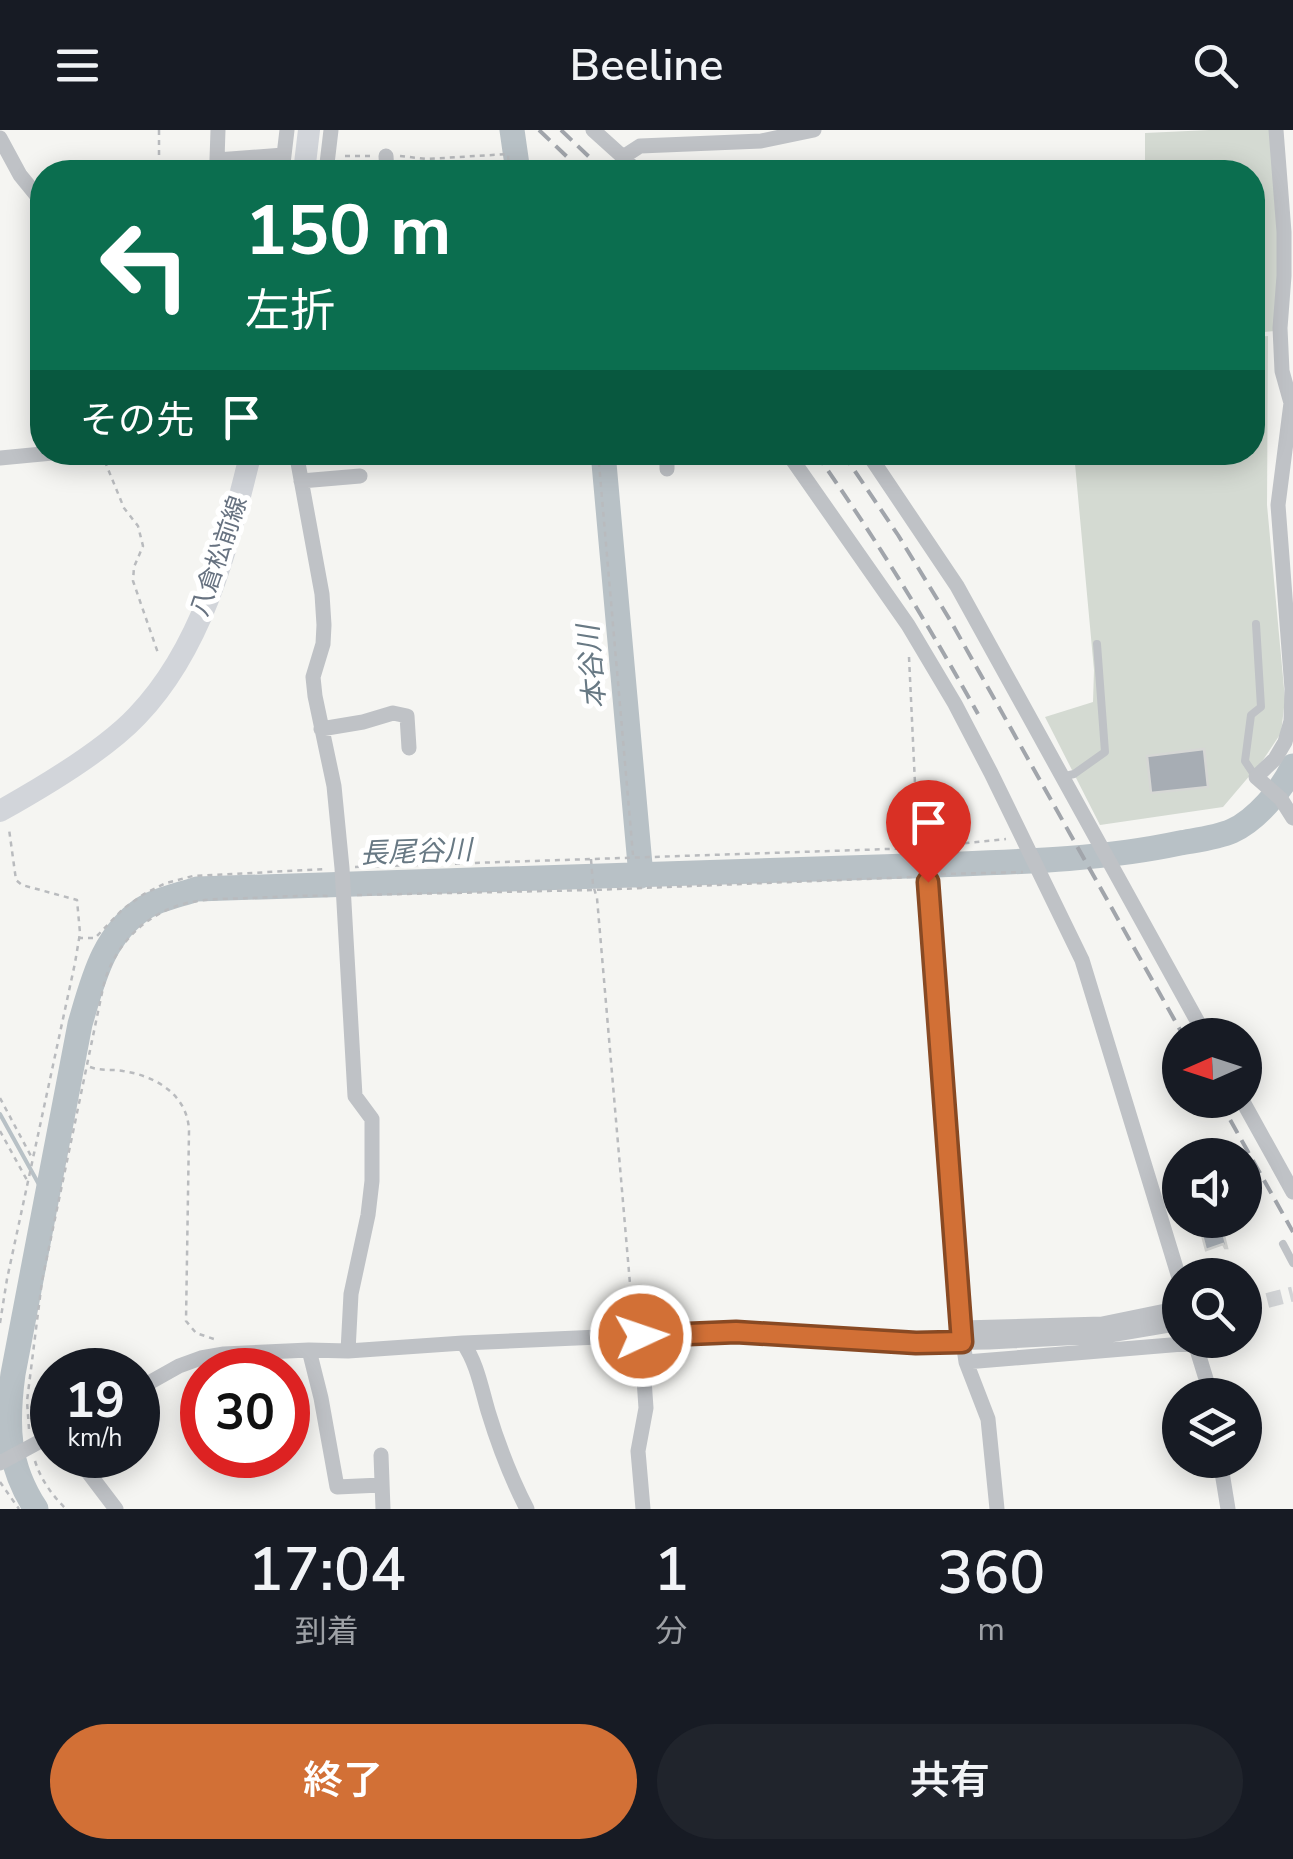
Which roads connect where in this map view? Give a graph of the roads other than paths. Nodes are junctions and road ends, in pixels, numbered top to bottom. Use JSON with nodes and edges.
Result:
{"nodes":[{"id":1,"x":218,"y":130,"type":"edge"},
{"id":2,"x":287,"y":130,"type":"edge"},
{"id":3,"x":309,"y":130,"type":"edge"},
{"id":4,"x":331,"y":130,"type":"edge"},
{"id":5,"x":593,"y":130,"type":"edge"},
{"id":6,"x":814,"y":130,"type":"edge"},
{"id":7,"x":1276,"y":130,"type":"edge"},
{"id":8,"x":0,"y":138,"type":"edge"},
{"id":9,"x":284,"y":155,"type":"junction"},
{"id":10,"x":623,"y":157,"type":"junction"},
{"id":11,"x":283,"y":160,"type":"edge"},
{"id":12,"x":305,"y":160,"type":"edge"},
{"id":13,"x":327,"y":160,"type":"edge"},
{"id":14,"x":626,"y":160,"type":"edge"},
{"id":15,"x":30,"y":187,"type":"edge"},
{"id":16,"x":1292,"y":402,"type":"edge"},
{"id":17,"x":30,"y":455,"type":"edge"},
{"id":18,"x":0,"y":458,"type":"edge"},
{"id":19,"x":248,"y":465,"type":"edge"},
{"id":20,"x":299,"y":465,"type":"edge"},
{"id":21,"x":796,"y":465,"type":"edge"},
{"id":22,"x":876,"y":465,"type":"edge"},
{"id":23,"x":360,"y":476,"type":"dead end"},
{"id":24,"x":302,"y":481,"type":"junction"},
{"id":25,"x":1256,"y":624,"type":"dead end"},
{"id":26,"x":1097,"y":644,"type":"dead end"},
{"id":27,"x":321,"y":729,"type":"junction"},
{"id":28,"x":409,"y":748,"type":"dead end"},
{"id":29,"x":1061,"y":776,"type":"junction"},
{"id":30,"x":1258,"y":779,"type":"junction"},
{"id":31,"x":2,"y":810,"type":"edge"},
{"id":32,"x":1293,"y":818,"type":"edge"},
{"id":33,"x":927,"y":876,"type":"road end"},
{"id":34,"x":1195,"y":1018,"type":"edge"},
{"id":35,"x":1252,"y":1118,"type":"edge"},
{"id":36,"x":1293,"y":1192,"type":"edge"},
{"id":37,"x":1282,"y":1244,"type":"dead end"},
{"id":38,"x":1173,"y":1258,"type":"edge"},
{"id":39,"x":1293,"y":1263,"type":"edge"},
{"id":40,"x":1162,"y":1312,"type":"edge"},
{"id":41,"x":1162,"y":1326,"type":"edge"},
{"id":42,"x":962,"y":1335,"type":"junction"},
{"id":43,"x":638,"y":1336,"type":"junction"},
{"id":44,"x":463,"y":1343,"type":"junction"},
{"id":45,"x":1162,"y":1345,"type":"edge"},
{"id":46,"x":310,"y":1350,"type":"edge"},
{"id":47,"x":348,"y":1350,"type":"junction"},
{"id":48,"x":310,"y":1357,"type":"edge"},
{"id":49,"x":966,"y":1362,"type":"junction"},
{"id":50,"x":30,"y":1446,"type":"edge"},
{"id":51,"x":380,"y":1455,"type":"dead end"},
{"id":52,"x":0,"y":1462,"type":"edge"},
{"id":53,"x":92,"y":1478,"type":"edge"},
{"id":54,"x":1223,"y":1478,"type":"edge"},
{"id":55,"x":381,"y":1485,"type":"junction"},
{"id":56,"x":116,"y":1509,"type":"edge"},
{"id":57,"x":383,"y":1509,"type":"edge"},
{"id":58,"x":527,"y":1509,"type":"edge"},
{"id":59,"x":643,"y":1509,"type":"edge"},
{"id":60,"x":997,"y":1509,"type":"edge"},
{"id":61,"x":1228,"y":1509,"type":"edge"}],
"edges":[{"from":1,"to":9,"type":"street"},
{"from":2,"to":9,"type":"street"},
{"from":3,"to":12,"type":"main road"},
{"from":4,"to":13,"type":"street"},
{"from":5,"to":10,"type":"street"},
{"from":6,"to":10,"type":"street"},
{"from":7,"to":16,"type":"street"},
{"from":8,"to":15,"type":"street"},
{"from":9,"to":11,"type":"street"},
{"from":10,"to":14,"type":"street"},
{"from":16,"to":30,"type":"street"},
{"from":17,"to":18,"type":"street"},
{"from":19,"to":31,"type":"main road","name":"八倉松前線"},
{"from":20,"to":24,"type":"street"},
{"from":21,"to":38,"type":"street"},
{"from":22,"to":29,"type":"street"},
{"from":23,"to":24,"type":"street"},
{"from":24,"to":27,"type":"street"},
{"from":25,"to":30,"type":"lane"},
{"from":26,"to":29,"type":"lane"},
{"from":27,"to":28,"type":"street"},
{"from":27,"to":47,"type":"street"},
{"from":29,"to":34,"type":"street"},
{"from":30,"to":32,"type":"street"},
{"from":33,"to":42,"type":"street"},
{"from":35,"to":36,"type":"street"},
{"from":37,"to":39,"type":"lane"},
{"from":40,"to":42,"type":"street"},
{"from":41,"to":42,"type":"street"},
{"from":42,"to":43,"type":"street"},
{"from":42,"to":49,"type":"street"},
{"from":43,"to":44,"type":"street"},
{"from":43,"to":59,"type":"street"},
{"from":44,"to":47,"type":"street"},
{"from":44,"to":58,"type":"street"},
{"from":45,"to":49,"type":"street"},
{"from":46,"to":47,"type":"street"},
{"from":48,"to":55,"type":"street"},
{"from":49,"to":60,"type":"street"},
{"from":50,"to":52,"type":"street"},
{"from":51,"to":55,"type":"street"},
{"from":53,"to":56,"type":"street"},
{"from":54,"to":61,"type":"street"},
{"from":55,"to":57,"type":"street"}]}
